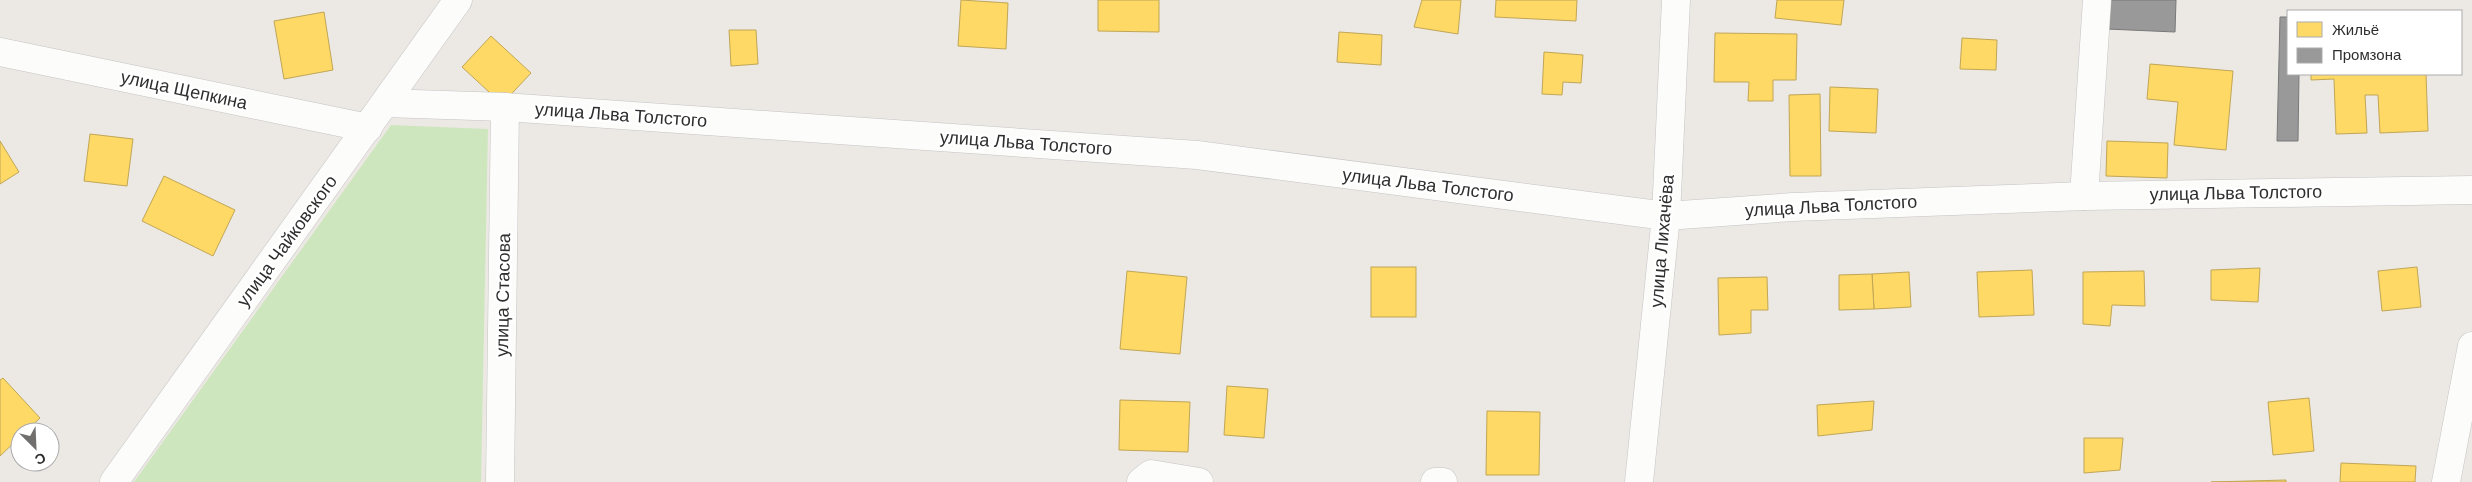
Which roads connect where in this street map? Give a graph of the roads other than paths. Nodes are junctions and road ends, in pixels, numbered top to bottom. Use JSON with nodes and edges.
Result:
{"nodes":[{"id":1,"x":458,"y":0,"type":"edge"},
{"id":2,"x":1676,"y":0,"type":"edge"},
{"id":3,"x":2097,"y":0,"type":"edge"},
{"id":4,"x":0,"y":52,"type":"edge"},
{"id":5,"x":385,"y":103,"type":"junction"},
{"id":6,"x":505,"y":107,"type":"junction"},
{"id":7,"x":368,"y":128,"type":"junction"},
{"id":8,"x":2472,"y":190,"type":"edge"},
{"id":9,"x":2084,"y":196,"type":"junction"},
{"id":10,"x":1666,"y":216,"type":"junction"},
{"id":11,"x":2472,"y":346,"type":"edge"},
{"id":12,"x":114,"y":482,"type":"edge"},
{"id":13,"x":500,"y":482,"type":"edge"},
{"id":14,"x":1141,"y":482,"type":"edge"},
{"id":15,"x":1198,"y":482,"type":"edge"},
{"id":16,"x":1435,"y":482,"type":"edge"},
{"id":17,"x":1443,"y":482,"type":"edge"},
{"id":18,"x":1639,"y":482,"type":"edge"},
{"id":19,"x":2446,"y":482,"type":"edge"}],
"edges":[{"from":1,"to":5,"type":"street","name":"улица Чайковского"},
{"from":2,"to":10,"type":"street","name":"улица Лихачёва"},
{"from":3,"to":9,"type":"street"},
{"from":4,"to":7,"type":"street","name":"улица Щепкина"},
{"from":5,"to":6,"type":"street","name":"улица Льва Толстого"},
{"from":5,"to":7,"type":"street","name":"улица Чайковского"},
{"from":6,"to":10,"type":"street","name":"улица Льва Толстого"},
{"from":6,"to":13,"type":"street","name":"улица Стасова"},
{"from":7,"to":12,"type":"street","name":"улица Чайковского"},
{"from":8,"to":9,"type":"street","name":"улица Льва Толстого"},
{"from":9,"to":10,"type":"street","name":"улица Льва Толстого"},
{"from":10,"to":18,"type":"street","name":"улица Лихачёва"},
{"from":11,"to":19,"type":"street"},
{"from":14,"to":15,"type":"street"},
{"from":16,"to":17,"type":"street"}]}
